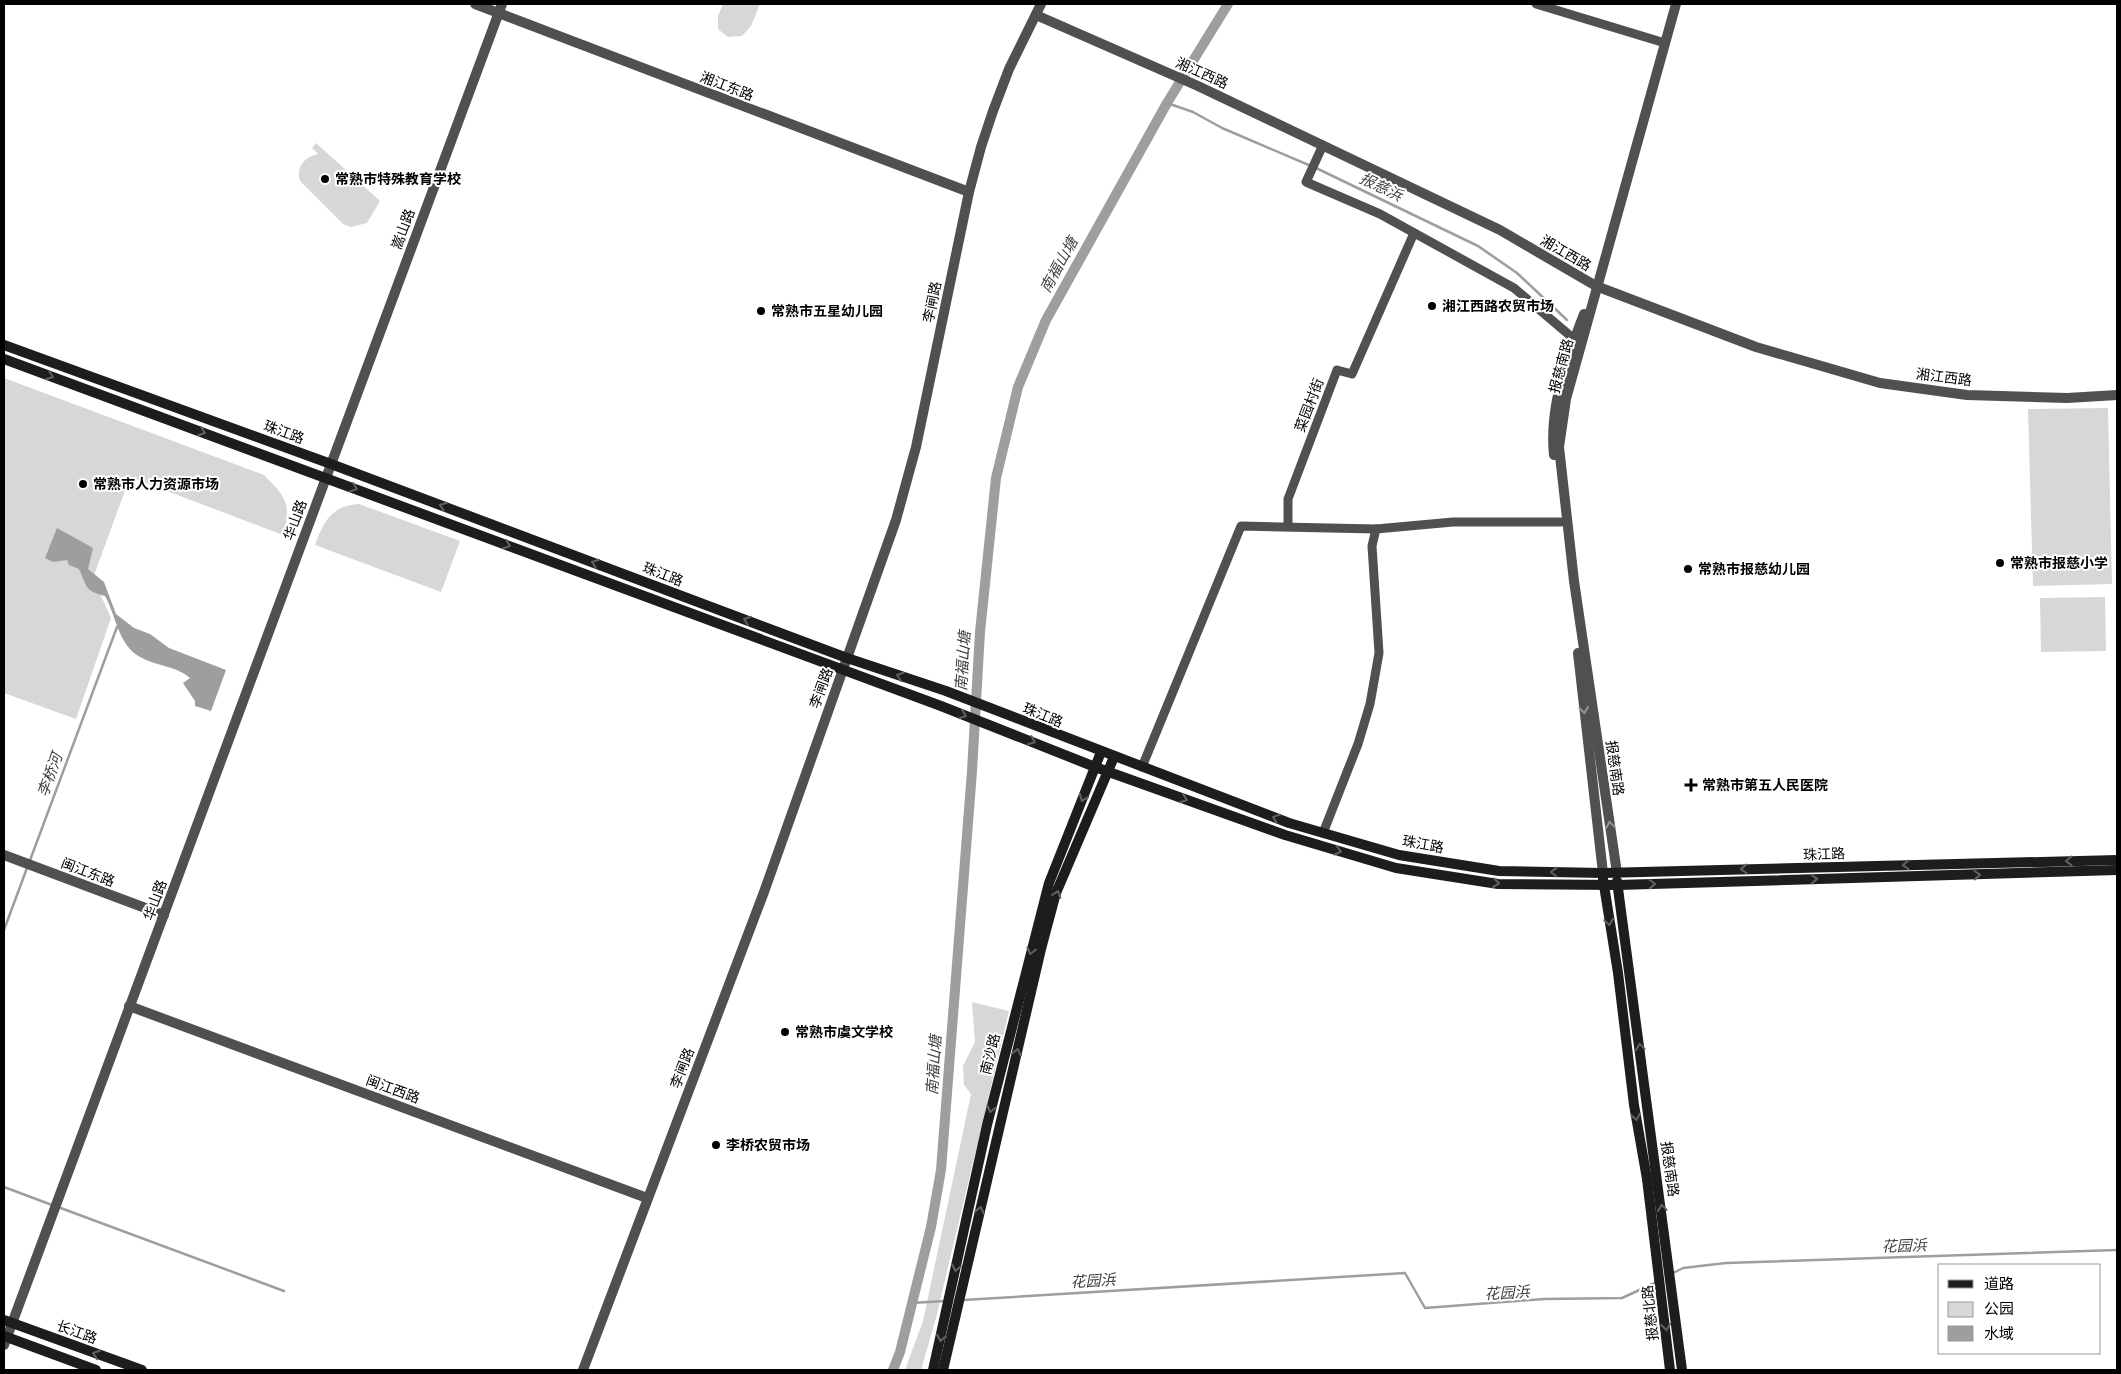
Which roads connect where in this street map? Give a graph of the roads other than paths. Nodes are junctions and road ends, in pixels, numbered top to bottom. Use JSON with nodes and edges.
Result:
{"nodes":[{"id":1,"x":475,"y":4,"type":"edge"},
{"id":2,"x":502,"y":4,"type":"edge"},
{"id":3,"x":1041,"y":4,"type":"edge"},
{"id":4,"x":1536,"y":4,"type":"edge"},
{"id":5,"x":1676,"y":4,"type":"edge"},
{"id":6,"x":498,"y":14,"type":"junction"},
{"id":7,"x":1036,"y":14,"type":"junction"},
{"id":8,"x":1665,"y":43,"type":"junction"},
{"id":9,"x":1323,"y":145,"type":"junction"},
{"id":10,"x":970,"y":192,"type":"junction"},
{"id":11,"x":1414,"y":233,"type":"junction"},
{"id":12,"x":1596,"y":286,"type":"junction"},
{"id":13,"x":1574,"y":339,"type":"junction"},
{"id":14,"x":4,"y":345,"type":"edge"},
{"id":15,"x":4,"y":359,"type":"edge"},
{"id":16,"x":2117,"y":395,"type":"edge"},
{"id":17,"x":331,"y":464,"type":"junction"},
{"id":18,"x":326,"y":478,"type":"junction"},
{"id":19,"x":1561,"y":522,"type":"junction"},
{"id":20,"x":1288,"y":526,"type":"junction"},
{"id":21,"x":1376,"y":530,"type":"junction"},
{"id":22,"x":847,"y":658,"type":"junction"},
{"id":23,"x":842,"y":671,"type":"junction"},
{"id":24,"x":1101,"y":752,"type":"junction"},
{"id":25,"x":1114,"y":757,"type":"junction"},
{"id":26,"x":1095,"y":766,"type":"junction"},
{"id":27,"x":1142,"y":767,"type":"junction"},
{"id":28,"x":1108,"y":771,"type":"junction"},
{"id":29,"x":1324,"y":833,"type":"junction"},
{"id":30,"x":4,"y":855,"type":"edge"},
{"id":31,"x":2117,"y":860,"type":"edge"},
{"id":32,"x":2117,"y":870,"type":"edge"},
{"id":33,"x":1602,"y":873,"type":"junction"},
{"id":34,"x":1617,"y":873,"type":"junction"},
{"id":35,"x":1603,"y":885,"type":"junction"},
{"id":36,"x":1618,"y":885,"type":"junction"},
{"id":37,"x":164,"y":915,"type":"junction"},
{"id":38,"x":129,"y":1006,"type":"junction"},
{"id":39,"x":647,"y":1198,"type":"junction"},
{"id":40,"x":1657,"y":1253,"type":"joint"},
{"id":41,"x":1668,"y":1257,"type":"joint"},
{"id":42,"x":956,"y":1292,"type":"junction"},
{"id":43,"x":952,"y":1306,"type":"junction"},
{"id":44,"x":8,"y":1322,"type":"edge"},
{"id":45,"x":5,"y":1339,"type":"edge"},
{"id":46,"x":96,"y":1370,"type":"edge"},
{"id":47,"x":142,"y":1370,"type":"edge"},
{"id":48,"x":583,"y":1370,"type":"edge"},
{"id":49,"x":933,"y":1370,"type":"edge"},
{"id":50,"x":943,"y":1370,"type":"edge"},
{"id":51,"x":1670,"y":1370,"type":"edge"},
{"id":52,"x":1682,"y":1370,"type":"edge"}],
"edges":[{"from":1,"to":6,"type":"street","name":"湘江东路"},
{"from":2,"to":6,"type":"street","name":"嵩山路"},
{"from":3,"to":7,"type":"street","name":"李闸路"},
{"from":4,"to":8,"type":"street"},
{"from":5,"to":8,"type":"street","name":"报慈南路"},
{"from":6,"to":10,"type":"street","name":"湘江东路"},
{"from":6,"to":17,"type":"street","name":"嵩山路"},
{"from":7,"to":9,"type":"street","name":"湘江西路"},
{"from":7,"to":10,"type":"street","name":"李闸路"},
{"from":8,"to":12,"type":"street","name":"报慈南路"},
{"from":9,"to":11,"type":"street"},
{"from":9,"to":12,"type":"street","name":"湘江西路"},
{"from":10,"to":22,"type":"street","name":"李闸路"},
{"from":11,"to":13,"type":"street"},
{"from":11,"to":20,"type":"street","name":"菜园村街"},
{"from":12,"to":13,"type":"street","name":"报慈南路"},
{"from":12,"to":16,"type":"street","name":"湘江西路"},
{"from":34,"to":12,"type":"street","name":"报慈南路","one_way":true},
{"from":13,"to":19,"type":"street","name":"报慈南路"},
{"from":14,"to":17,"type":"main road","name":"珠江路"},
{"from":15,"to":18,"type":"main road","name":"珠江路","one_way":true},
{"from":17,"to":18,"type":"street","name":"华山路"},
{"from":22,"to":17,"type":"main road","name":"珠江路","one_way":true},
{"from":18,"to":23,"type":"main road","name":"珠江路","one_way":true},
{"from":18,"to":37,"type":"street","name":"华山路"},
{"from":19,"to":21,"type":"street"},
{"from":19,"to":33,"type":"street","name":"报慈南路","one_way":true},
{"from":20,"to":21,"type":"street"},
{"from":20,"to":27,"type":"street"},
{"from":21,"to":29,"type":"street"},
{"from":22,"to":23,"type":"street","name":"李闸路"},
{"from":24,"to":22,"type":"main road","name":"珠江路","one_way":true},
{"from":23,"to":26,"type":"main road","name":"珠江路","one_way":true},
{"from":23,"to":39,"type":"street","name":"李闸路"},
{"from":24,"to":25,"type":"main road","name":"珠江路"},
{"from":24,"to":26,"type":"main road","name":"南沙路"},
{"from":25,"to":27,"type":"main road","name":"珠江路"},
{"from":25,"to":28,"type":"main road","name":"南沙路"},
{"from":26,"to":28,"type":"main road","name":"珠江路"},
{"from":26,"to":42,"type":"main road","name":"南沙路","one_way":true},
{"from":29,"to":27,"type":"main road","name":"珠江路","one_way":true},
{"from":28,"to":35,"type":"main road","name":"珠江路","one_way":true},
{"from":42,"to":28,"type":"main road","name":"南沙路","one_way":true},
{"from":33,"to":29,"type":"main road","name":"珠江路","one_way":true},
{"from":30,"to":37,"type":"street","name":"闽江东路"},
{"from":31,"to":34,"type":"main road","name":"珠江路","one_way":true},
{"from":36,"to":32,"type":"main road","name":"珠江路","one_way":true},
{"from":33,"to":34,"type":"main road","name":"珠江路"},
{"from":33,"to":35,"type":"main road","name":"报慈南路"},
{"from":34,"to":36,"type":"main road","name":"报慈南路"},
{"from":35,"to":36,"type":"main road","name":"珠江路"},
{"from":35,"to":40,"type":"main road","name":"报慈南路","one_way":true},
{"from":41,"to":36,"type":"main road","name":"报慈南路","one_way":true},
{"from":37,"to":38,"type":"street","name":"华山路"},
{"from":38,"to":39,"type":"street","name":"闽江西路"},
{"from":38,"to":44,"type":"street","name":"华山路"},
{"from":39,"to":48,"type":"street","name":"李闸路"},
{"from":40,"to":51,"type":"main road","name":"报慈北路","one_way":true},
{"from":41,"to":52,"type":"main road","name":"报慈北路"},
{"from":42,"to":43,"type":"main road","name":"南沙路"},
{"from":43,"to":49,"type":"main road","name":"南沙路","one_way":true},
{"from":43,"to":50,"type":"main road","name":"南沙路"},
{"from":44,"to":45,"type":"street","name":"华山路"},
{"from":47,"to":44,"type":"main road","name":"长江路","one_way":true},
{"from":45,"to":46,"type":"main road","name":"长江路"}]}
